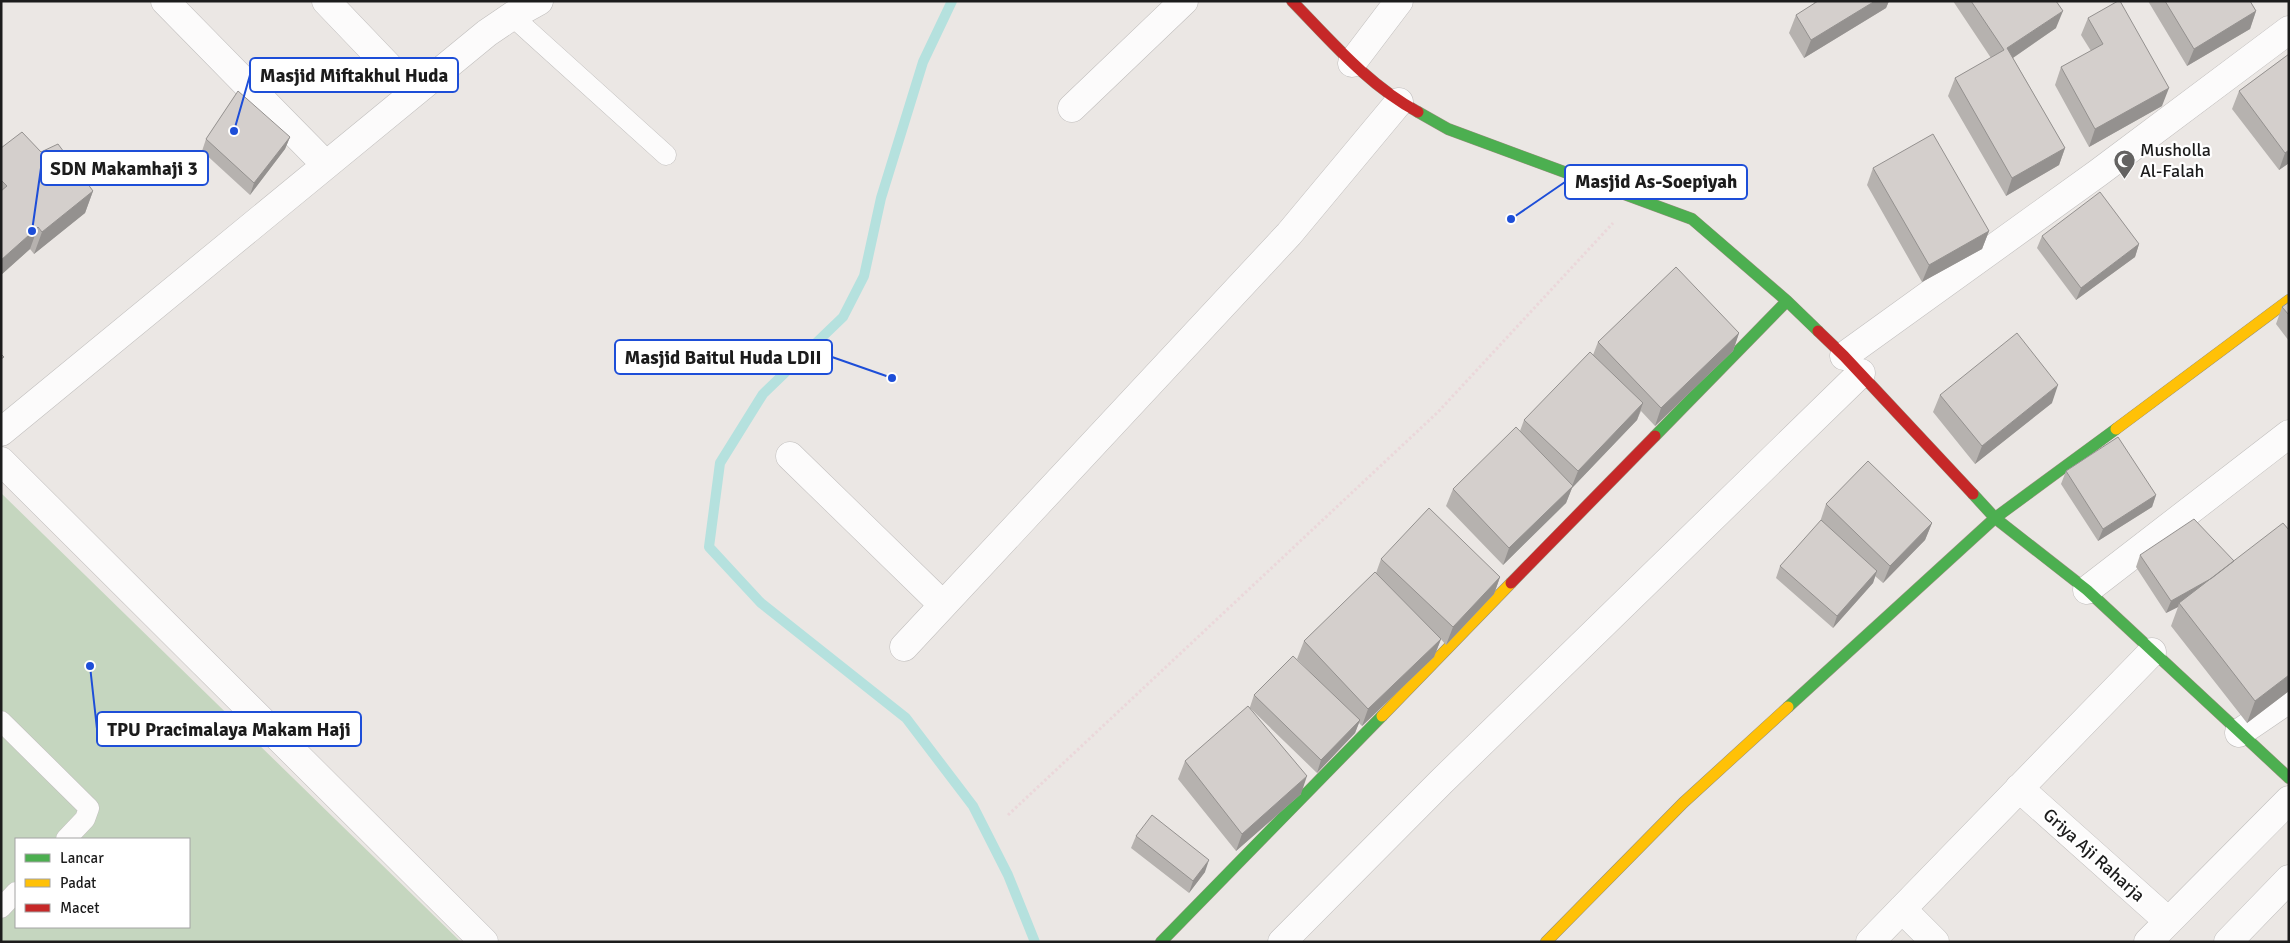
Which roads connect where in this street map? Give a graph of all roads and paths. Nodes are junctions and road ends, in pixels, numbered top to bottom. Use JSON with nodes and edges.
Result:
{"nodes":[{"id":1,"x":165,"y":1,"type":"edge"},
{"id":2,"x":326,"y":1,"type":"edge"},
{"id":3,"x":539,"y":1,"type":"edge"},
{"id":4,"x":1184,"y":1,"type":"edge"},
{"id":5,"x":1292,"y":1,"type":"edge"},
{"id":6,"x":1399,"y":1,"type":"edge"},
{"id":7,"x":512,"y":16,"type":"junction"},
{"id":8,"x":2289,"y":30,"type":"edge"},
{"id":9,"x":1352,"y":63,"type":"junction"},
{"id":10,"x":414,"y":92,"type":"junction"},
{"id":11,"x":1399,"y":102,"type":"junction"},
{"id":12,"x":1072,"y":108,"type":"dead end"},
{"id":13,"x":666,"y":155,"type":"dead end"},
{"id":14,"x":326,"y":165,"type":"junction"},
{"id":15,"x":1636,"y":199,"type":"junction"},
{"id":16,"x":2289,"y":300,"type":"edge"},
{"id":17,"x":1788,"y":301,"type":"junction"},
{"id":18,"x":1852,"y":364,"type":"junction"},
{"id":19,"x":1,"y":432,"type":"edge"},
{"id":20,"x":2289,"y":434,"type":"edge"},
{"id":21,"x":790,"y":456,"type":"dead end"},
{"id":22,"x":1,"y":461,"type":"edge"},
{"id":23,"x":1995,"y":518,"type":"junction"},
{"id":24,"x":2087,"y":590,"type":"junction"},
{"id":25,"x":943,"y":605,"type":"junction"},
{"id":26,"x":904,"y":646,"type":"dead end"},
{"id":27,"x":2152,"y":652,"type":"junction"},
{"id":28,"x":2289,"y":699,"type":"edge"},
{"id":29,"x":1,"y":721,"type":"edge"},
{"id":30,"x":2239,"y":733,"type":"junction"},
{"id":31,"x":2289,"y":778,"type":"edge"},
{"id":32,"x":2019,"y":788,"type":"junction"},
{"id":33,"x":2289,"y":800,"type":"edge"},
{"id":34,"x":1008,"y":816,"type":"dead end"},
{"id":35,"x":67,"y":838,"type":"edge"},
{"id":36,"x":2289,"y":878,"type":"edge"},
{"id":37,"x":15,"y":893,"type":"edge"},
{"id":38,"x":1,"y":908,"type":"edge"},
{"id":39,"x":1902,"y":909,"type":"junction"},
{"id":40,"x":2168,"y":921,"type":"junction"},
{"id":41,"x":484,"y":942,"type":"edge"},
{"id":42,"x":1161,"y":942,"type":"edge"},
{"id":43,"x":1282,"y":942,"type":"edge"},
{"id":44,"x":1546,"y":942,"type":"edge"},
{"id":45,"x":1870,"y":942,"type":"edge"},
{"id":46,"x":1936,"y":942,"type":"edge"},
{"id":47,"x":2148,"y":942,"type":"edge"},
{"id":48,"x":2228,"y":942,"type":"edge"}],
"edges":[{"from":1,"to":14,"type":"street"},
{"from":2,"to":10,"type":"street"},
{"from":3,"to":7,"type":"street"},
{"from":4,"to":12,"type":"street"},
{"from":5,"to":9,"type":"street"},
{"from":6,"to":9,"type":"street"},
{"from":7,"to":10,"type":"street"},
{"from":7,"to":13,"type":"lane"},
{"from":8,"to":18,"type":"street"},
{"from":9,"to":11,"type":"street"},
{"from":10,"to":14,"type":"street"},
{"from":11,"to":15,"type":"street"},
{"from":11,"to":25,"type":"street"},
{"from":14,"to":19,"type":"street"},
{"from":15,"to":17,"type":"street"},
{"from":15,"to":34,"type":"path"},
{"from":16,"to":23,"type":"street"},
{"from":17,"to":18,"type":"street"},
{"from":17,"to":42,"type":"street"},
{"from":18,"to":23,"type":"street"},
{"from":18,"to":43,"type":"street"},
{"from":20,"to":24,"type":"street"},
{"from":21,"to":25,"type":"street"},
{"from":22,"to":41,"type":"street"},
{"from":23,"to":24,"type":"street"},
{"from":23,"to":44,"type":"street"},
{"from":24,"to":27,"type":"street"},
{"from":25,"to":26,"type":"street"},
{"from":27,"to":30,"type":"street"},
{"from":27,"to":32,"type":"street"},
{"from":28,"to":30,"type":"street"},
{"from":29,"to":35,"type":"lane"},
{"from":30,"to":31,"type":"street"},
{"from":32,"to":39,"type":"street"},
{"from":32,"to":40,"type":"street","name":"Griya Aji Raharja"},
{"from":33,"to":40,"type":"street"},
{"from":36,"to":48,"type":"street"},
{"from":37,"to":38,"type":"lane"},
{"from":39,"to":45,"type":"street"},
{"from":39,"to":46,"type":"street"},
{"from":40,"to":47,"type":"street"}]}
